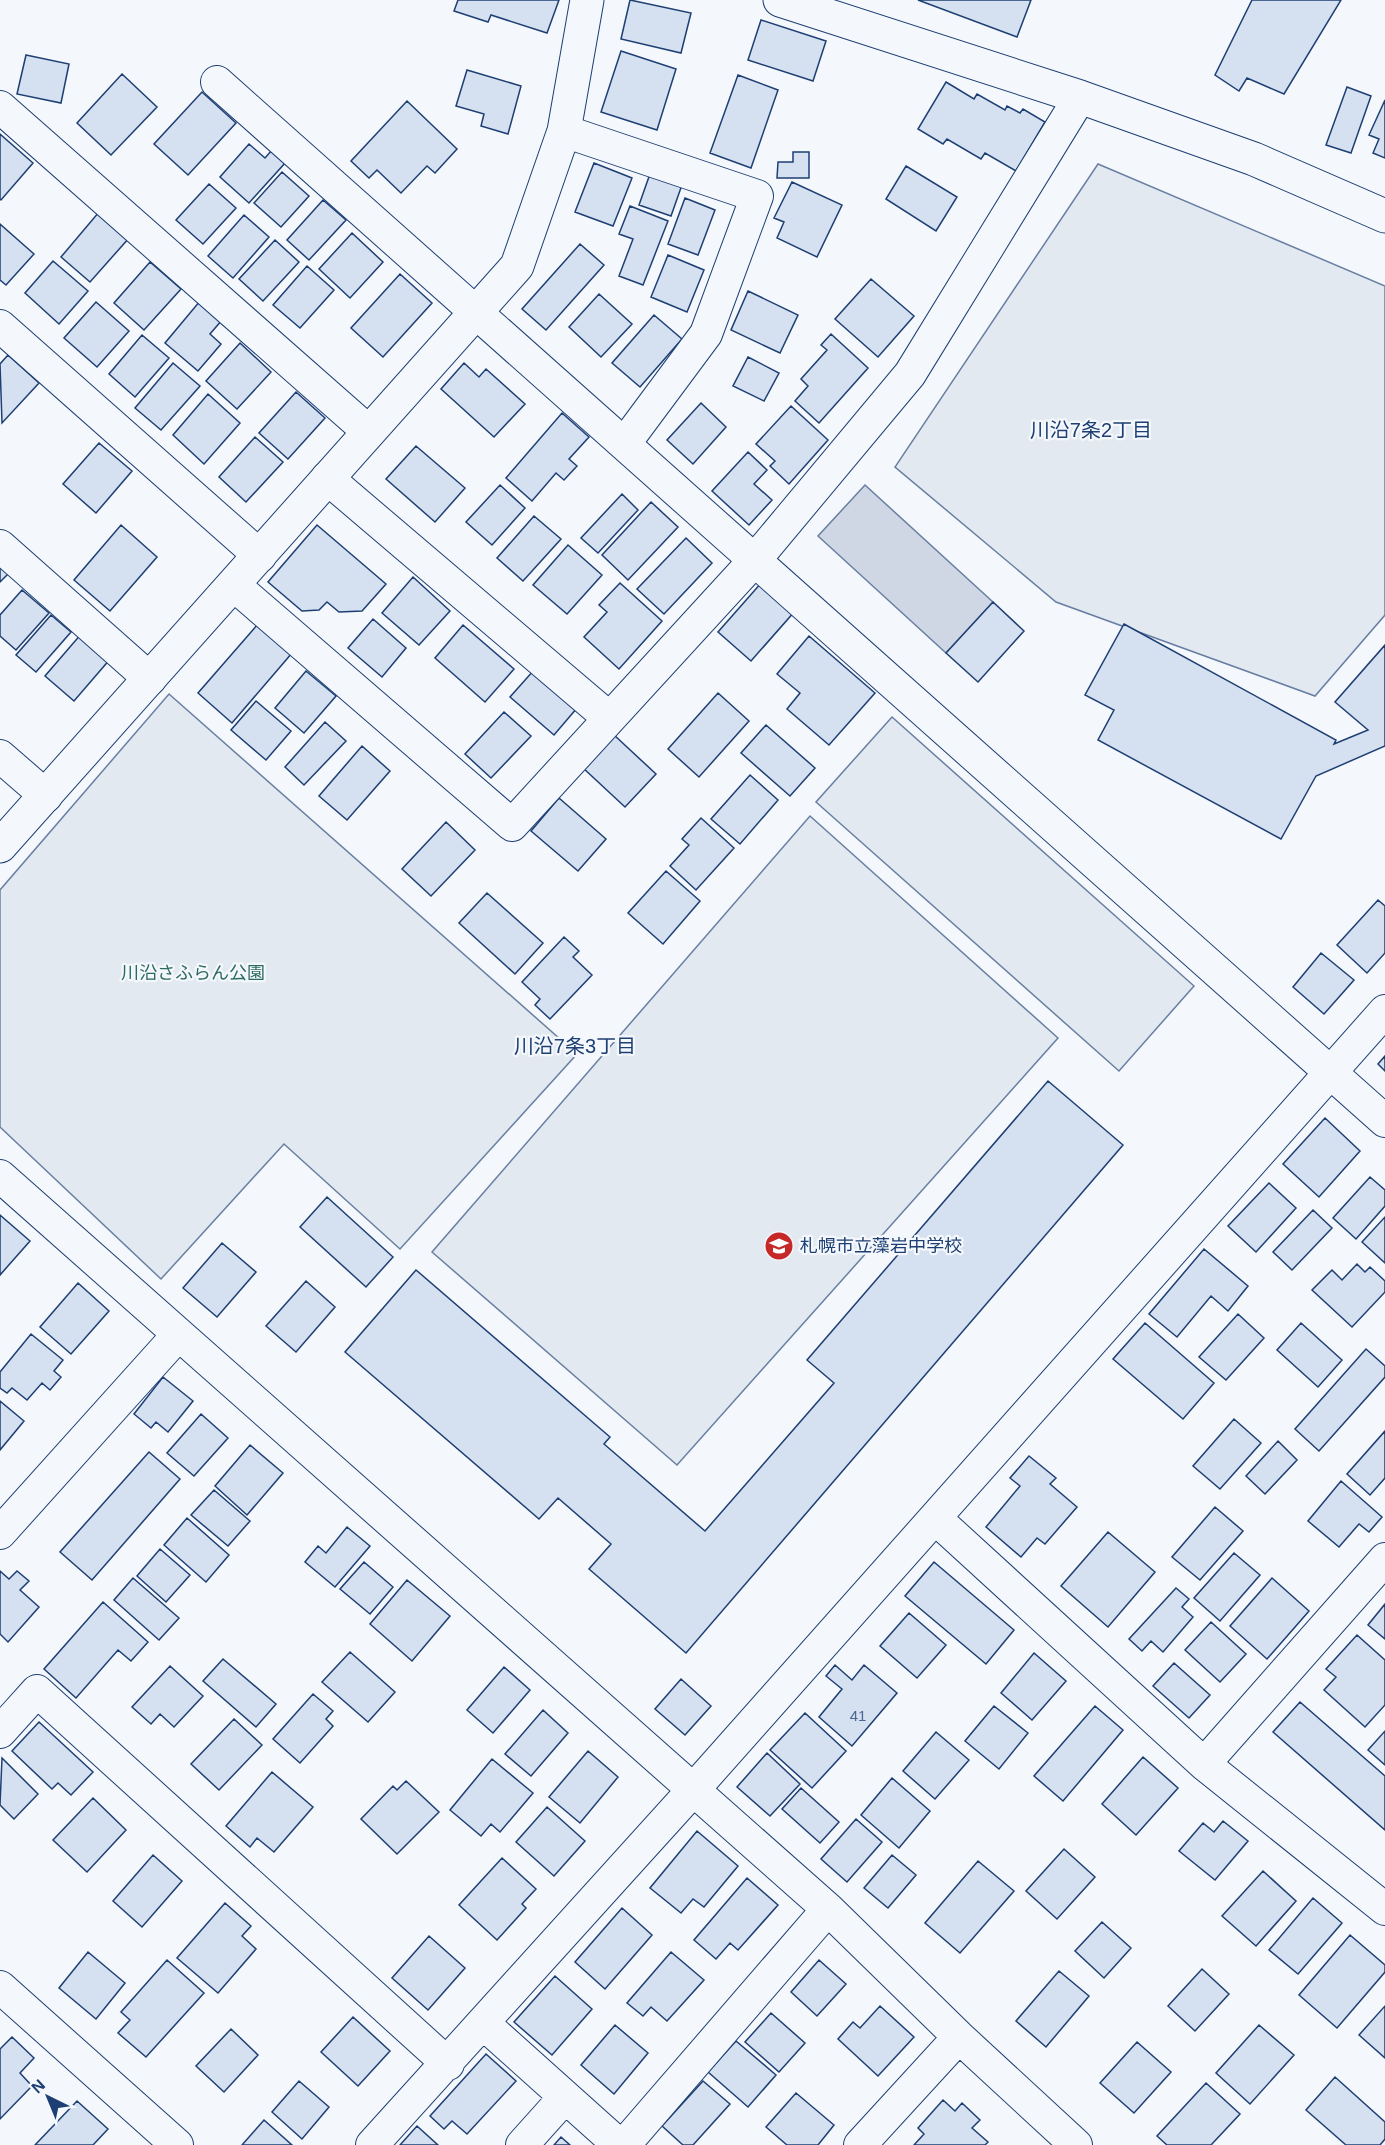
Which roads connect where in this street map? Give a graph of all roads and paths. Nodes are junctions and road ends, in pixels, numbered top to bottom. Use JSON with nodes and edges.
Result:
{"nodes":[{"id":1,"x":587,"y":0,"type":"edge"},
{"id":2,"x":780,"y":0,"type":"edge"},
{"id":3,"x":217,"y":82,"type":"dead end"},
{"id":4,"x":1080,"y":97,"type":"junction"},
{"id":5,"x":0,"y":106,"type":"edge"},
{"id":6,"x":564,"y":131,"type":"junction"},
{"id":7,"x":1385,"y":216,"type":"edge"},
{"id":8,"x":478,"y":313,"type":"junction"},
{"id":9,"x":0,"y":326,"type":"edge"},
{"id":10,"x":369,"y":432,"type":"junction"},
{"id":11,"x":625,"y":443,"type":"junction"},
{"id":12,"x":327,"y":478,"type":"junction"},
{"id":13,"x":0,"y":546,"type":"edge"},
{"id":14,"x":260,"y":556,"type":"junction"},
{"id":15,"x":754,"y":561,"type":"junction"},
{"id":16,"x":235,"y":586,"type":"junction"},
{"id":17,"x":150,"y":679,"type":"junction"},
{"id":18,"x":609,"y":718,"type":"junction"},
{"id":19,"x":0,"y":756,"type":"edge"},
{"id":20,"x":46,"y":796,"type":"junction"},
{"id":21,"x":0,"y":846,"type":"edge"},
{"id":22,"x":1385,"y":1011,"type":"edge"},
{"id":23,"x":1330,"y":1072,"type":"junction"},
{"id":24,"x":1385,"y":1121,"type":"edge"},
{"id":25,"x":0,"y":1176,"type":"edge"},
{"id":26,"x":178,"y":1335,"type":"junction"},
{"id":27,"x":935,"y":1518,"type":"junction"},
{"id":28,"x":0,"y":1533,"type":"edge"},
{"id":29,"x":1385,"y":1559,"type":"edge"},
{"id":30,"x":0,"y":1732,"type":"edge"},
{"id":31,"x":1204,"y":1764,"type":"junction"},
{"id":32,"x":694,"y":1789,"type":"junction"},
{"id":33,"x":1379,"y":1892,"type":"edge"},
{"id":34,"x":828,"y":1909,"type":"junction"},
{"id":35,"x":0,"y":1987,"type":"edge"},
{"id":36,"x":483,"y":2024,"type":"junction"},
{"id":37,"x":959,"y":2037,"type":"junction"},
{"id":38,"x":448,"y":2064,"type":"junction"},
{"id":39,"x":566,"y":2097,"type":"junction"},
{"id":40,"x":177,"y":2145,"type":"edge"},
{"id":41,"x":372,"y":2145,"type":"edge"},
{"id":42,"x":522,"y":2145,"type":"edge"},
{"id":43,"x":622,"y":2145,"type":"edge"},
{"id":44,"x":860,"y":2145,"type":"edge"},
{"id":45,"x":1076,"y":2145,"type":"edge"}],
"edges":[{"from":1,"to":6,"type":"street"},
{"from":2,"to":4,"type":"street"},
{"from":3,"to":8,"type":"street"},
{"from":4,"to":7,"type":"street"},
{"from":4,"to":15,"type":"street"},
{"from":5,"to":10,"type":"street"},
{"from":6,"to":8,"type":"street"},
{"from":6,"to":11,"type":"street"},
{"from":8,"to":10,"type":"street"},
{"from":8,"to":11,"type":"street"},
{"from":9,"to":14,"type":"street"},
{"from":10,"to":12,"type":"street"},
{"from":11,"to":15,"type":"street"},
{"from":12,"to":14,"type":"street"},
{"from":12,"to":18,"type":"street"},
{"from":13,"to":17,"type":"street"},
{"from":14,"to":16,"type":"street"},
{"from":15,"to":18,"type":"street"},
{"from":15,"to":23,"type":"street"},
{"from":16,"to":17,"type":"street"},
{"from":16,"to":18,"type":"street"},
{"from":17,"to":20,"type":"street"},
{"from":19,"to":20,"type":"street"},
{"from":20,"to":21,"type":"street"},
{"from":22,"to":23,"type":"street"},
{"from":23,"to":24,"type":"street"},
{"from":23,"to":27,"type":"street"},
{"from":25,"to":26,"type":"street"},
{"from":26,"to":28,"type":"street"},
{"from":26,"to":32,"type":"street"},
{"from":27,"to":31,"type":"street"},
{"from":27,"to":32,"type":"street"},
{"from":29,"to":31,"type":"street"},
{"from":30,"to":38,"type":"street"},
{"from":31,"to":33,"type":"street"},
{"from":32,"to":34,"type":"street"},
{"from":32,"to":36,"type":"street"},
{"from":34,"to":37,"type":"street"},
{"from":34,"to":43,"type":"street"},
{"from":35,"to":40,"type":"street"},
{"from":36,"to":38,"type":"street"},
{"from":36,"to":39,"type":"street"},
{"from":37,"to":44,"type":"street"},
{"from":37,"to":45,"type":"street"},
{"from":38,"to":41,"type":"street"},
{"from":39,"to":42,"type":"street"},
{"from":39,"to":43,"type":"street"}]}
